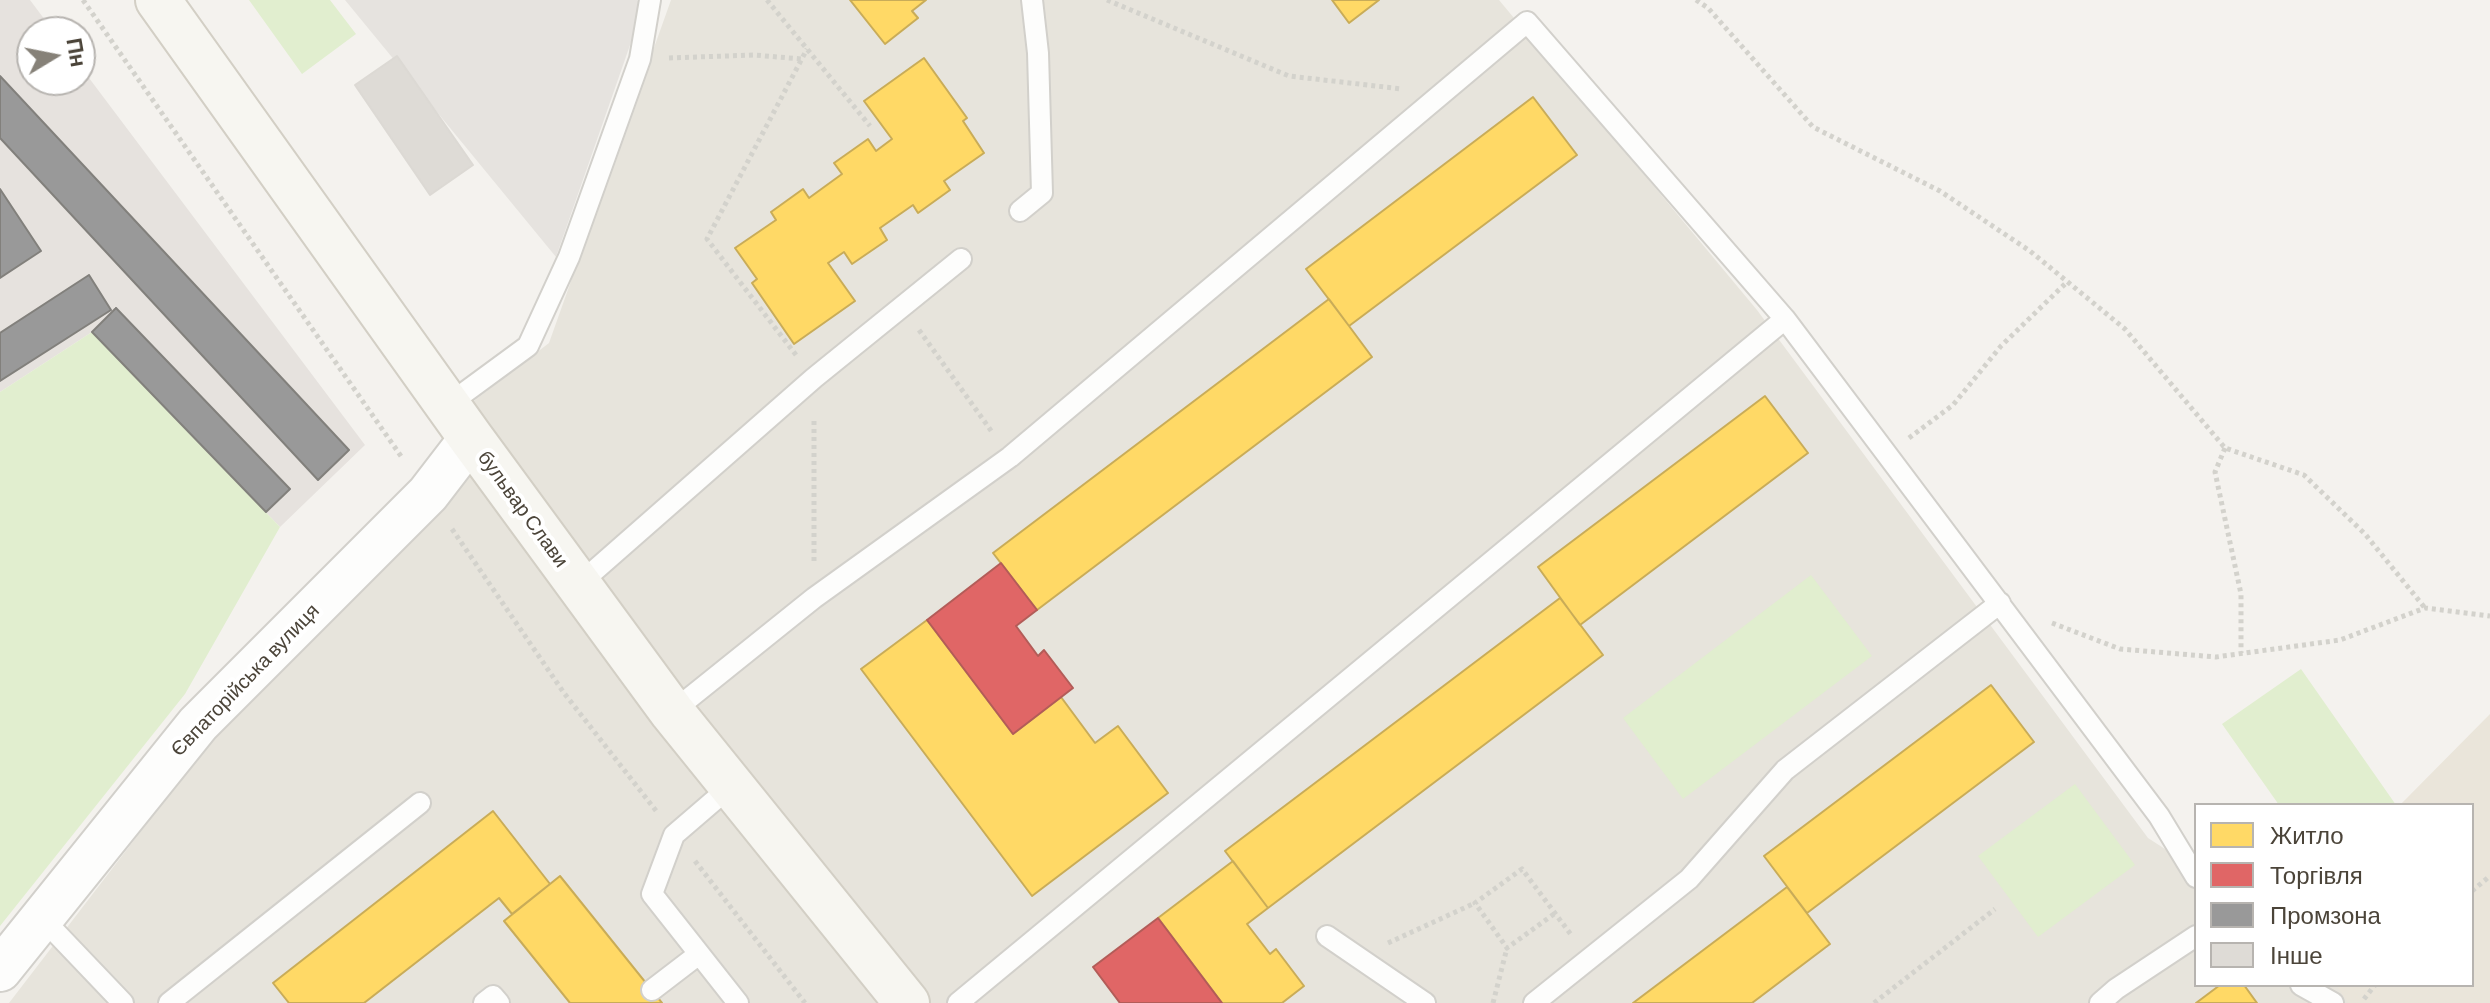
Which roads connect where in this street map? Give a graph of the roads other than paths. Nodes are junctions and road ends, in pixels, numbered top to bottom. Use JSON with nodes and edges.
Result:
{"nodes":[{"id":1,"x":158,"y":0,"type":"edge"},
{"id":2,"x":650,"y":0,"type":"edge"},
{"id":3,"x":1032,"y":0,"type":"edge"},
{"id":4,"x":1020,"y":211,"type":"dead end"},
{"id":5,"x":961,"y":259,"type":"dead end"},
{"id":6,"x":1785,"y":319,"type":"junction"},
{"id":7,"x":460,"y":421,"type":"junction"},
{"id":8,"x":578,"y":585,"type":"junction"},
{"id":9,"x":2000,"y":603,"type":"junction"},
{"id":10,"x":672,"y":712,"type":"junction"},
{"id":11,"x":731,"y":786,"type":"junction"},
{"id":12,"x":420,"y":803,"type":"dead end"},
{"id":13,"x":2194,"y":874,"type":"edge"},
{"id":14,"x":42,"y":918,"type":"junction"},
{"id":15,"x":1327,"y":936,"type":"dead end"},
{"id":16,"x":2194,"y":937,"type":"edge"},
{"id":17,"x":699,"y":954,"type":"junction"},
{"id":18,"x":0,"y":970,"type":"edge"},
{"id":19,"x":2305,"y":987,"type":"edge"},
{"id":20,"x":652,"y":990,"type":"dead end"},
{"id":21,"x":123,"y":1003,"type":"edge"},
{"id":22,"x":169,"y":1003,"type":"edge"},
{"id":23,"x":484,"y":1003,"type":"edge"},
{"id":24,"x":499,"y":1003,"type":"edge"},
{"id":25,"x":738,"y":1003,"type":"edge"},
{"id":26,"x":907,"y":1003,"type":"edge"},
{"id":27,"x":958,"y":1003,"type":"edge"},
{"id":28,"x":1425,"y":1003,"type":"edge"},
{"id":29,"x":1534,"y":1003,"type":"edge"},
{"id":30,"x":2100,"y":1003,"type":"edge"},
{"id":31,"x":2333,"y":1003,"type":"edge"}],
"edges":[{"from":1,"to":7,"type":"street","name":"бульвар Слави"},
{"from":2,"to":7,"type":"lane"},
{"from":3,"to":4,"type":"lane"},
{"from":5,"to":8,"type":"lane"},
{"from":6,"to":9,"type":"lane"},
{"from":6,"to":10,"type":"lane"},
{"from":6,"to":27,"type":"lane"},
{"from":7,"to":8,"type":"street","name":"бульвар Слави"},
{"from":7,"to":14,"type":"street","name":"Євпаторійська вулиця"},
{"from":8,"to":10,"type":"street","name":"бульвар Слави"},
{"from":9,"to":13,"type":"lane"},
{"from":9,"to":29,"type":"lane"},
{"from":10,"to":11,"type":"street","name":"бульвар Слави"},
{"from":11,"to":17,"type":"lane"},
{"from":11,"to":26,"type":"street","name":"бульвар Слави"},
{"from":12,"to":22,"type":"lane"},
{"from":14,"to":18,"type":"street","name":"Євпаторійська вулиця"},
{"from":14,"to":21,"type":"lane"},
{"from":15,"to":28,"type":"lane"},
{"from":16,"to":30,"type":"lane"},
{"from":17,"to":20,"type":"lane"},
{"from":17,"to":25,"type":"lane"},
{"from":19,"to":31,"type":"lane"},
{"from":23,"to":24,"type":"lane"}]}
